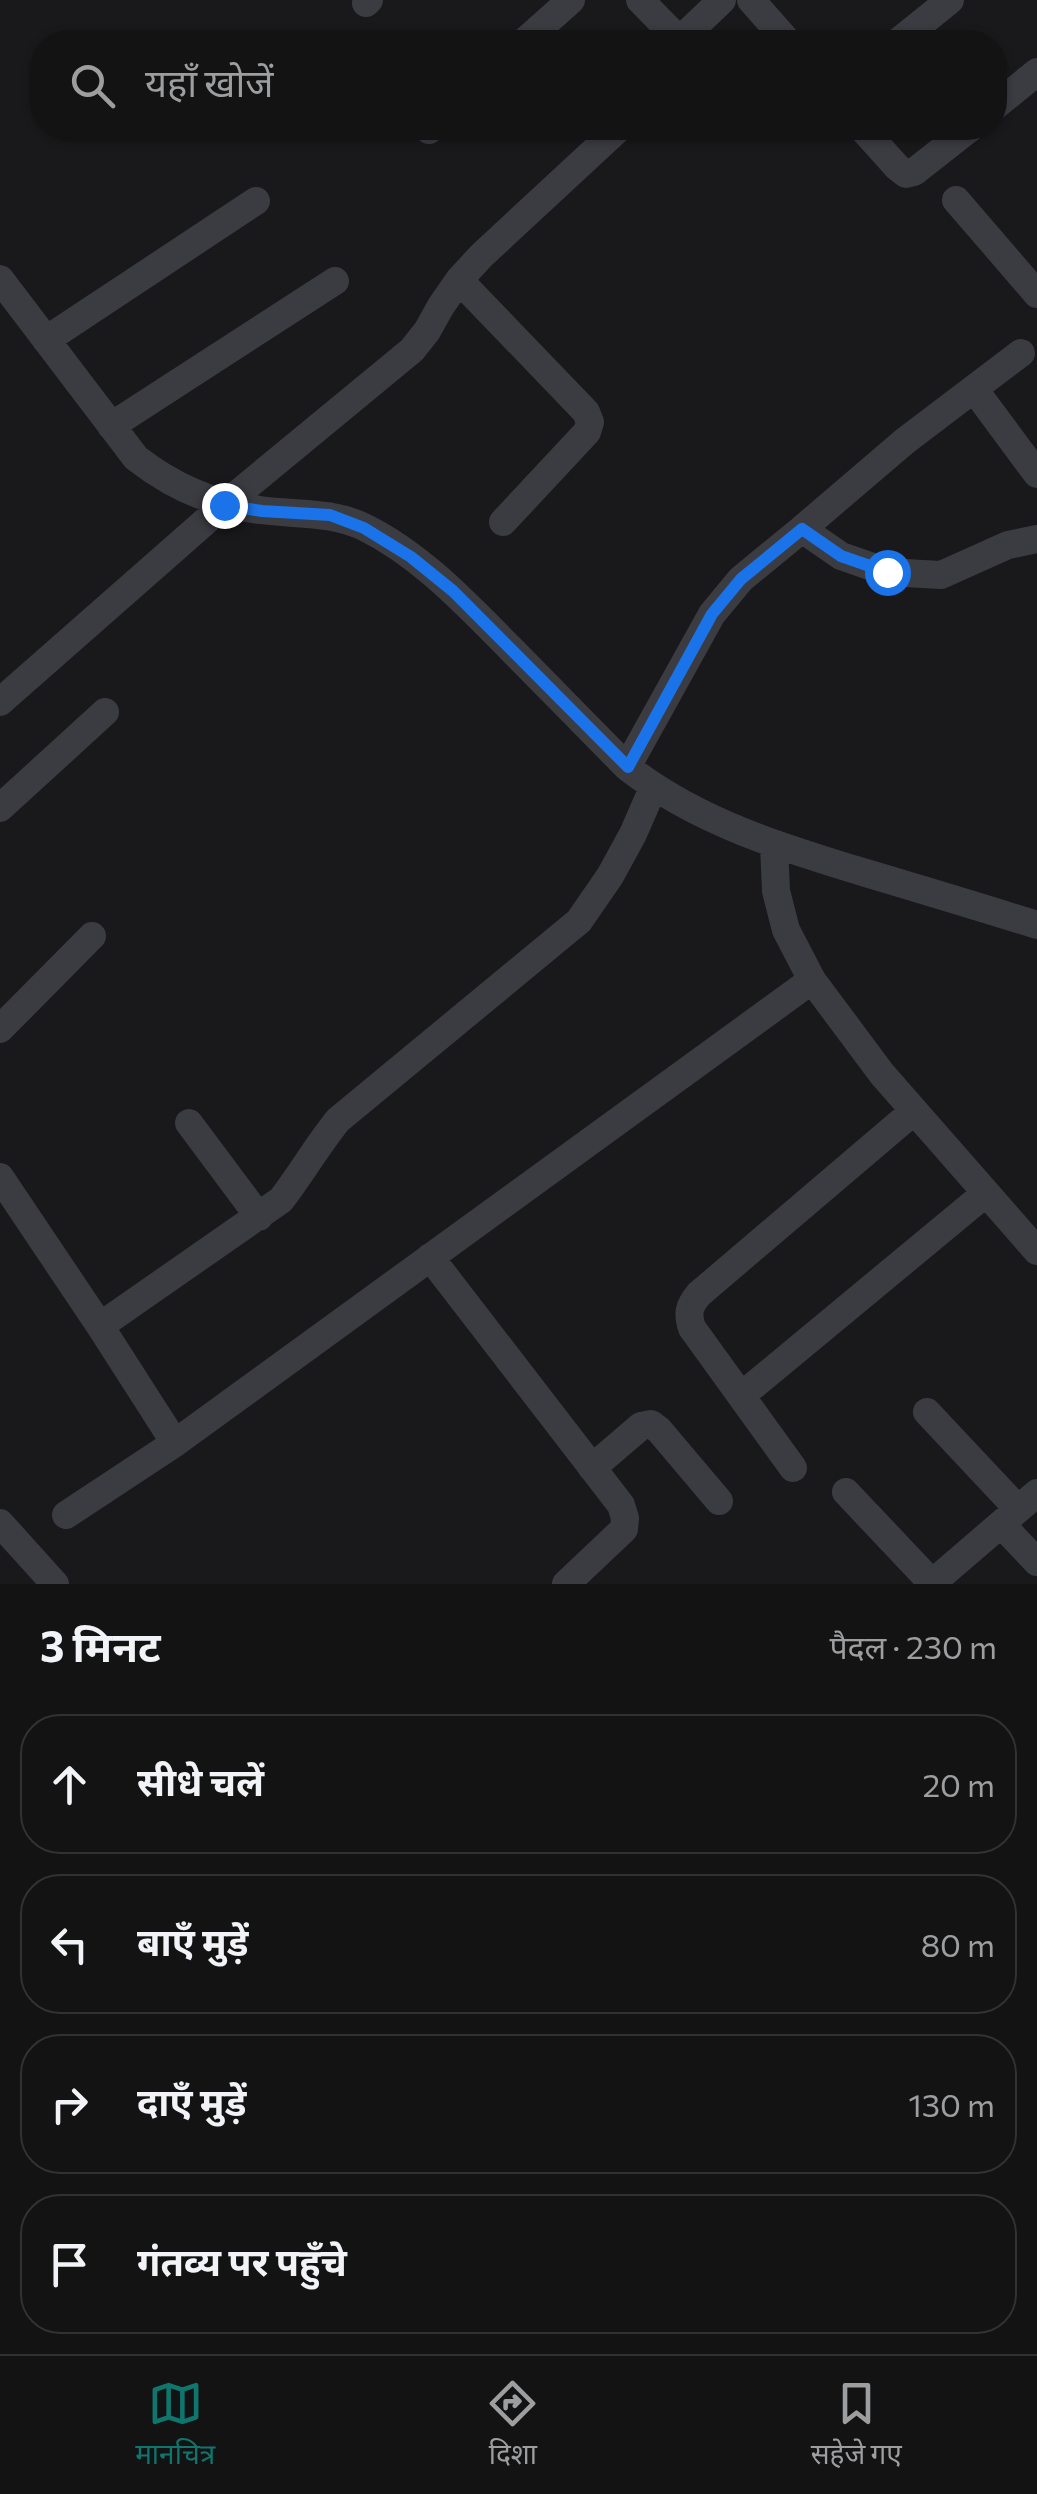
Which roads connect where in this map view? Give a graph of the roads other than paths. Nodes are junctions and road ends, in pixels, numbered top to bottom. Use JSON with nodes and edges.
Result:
{"nodes":[{"id":1,"x":571,"y":0,"type":"edge"},
{"id":2,"x":640,"y":0,"type":"edge"},
{"id":3,"x":722,"y":0,"type":"edge"},
{"id":4,"x":751,"y":0,"type":"edge"},
{"id":5,"x":950,"y":0,"type":"edge"},
{"id":6,"x":537,"y":30,"type":"edge"},
{"id":7,"x":669,"y":30,"type":"edge"},
{"id":8,"x":691,"y":30,"type":"edge"},
{"id":9,"x":777,"y":30,"type":"edge"},
{"id":10,"x":913,"y":30,"type":"edge"},
{"id":11,"x":1037,"y":72,"type":"edge"},
{"id":12,"x":1007,"y":96,"type":"edge"},
{"id":13,"x":606,"y":140,"type":"edge"},
{"id":14,"x":873,"y":140,"type":"edge"},
{"id":15,"x":955,"y":140,"type":"edge"},
{"id":16,"x":956,"y":200,"type":"dead end"},
{"id":17,"x":256,"y":201,"type":"dead end"},
{"id":18,"x":0,"y":279,"type":"edge"},
{"id":19,"x":458,"y":280,"type":"junction"},
{"id":20,"x":335,"y":281,"type":"dead end"},
{"id":21,"x":1037,"y":294,"type":"edge"},
{"id":22,"x":46,"y":340,"type":"junction"},
{"id":23,"x":1021,"y":352,"type":"dead end"},
{"id":24,"x":974,"y":389,"type":"junction"},
{"id":25,"x":110,"y":426,"type":"junction"},
{"id":26,"x":1037,"y":474,"type":"edge"},
{"id":27,"x":224,"y":505,"type":"junction"},
{"id":28,"x":503,"y":522,"type":"dead end"},
{"id":29,"x":802,"y":529,"type":"junction"},
{"id":30,"x":1037,"y":539,"type":"edge"},
{"id":31,"x":0,"y":702,"type":"edge"},
{"id":32,"x":105,"y":712,"type":"dead end"},
{"id":33,"x":628,"y":767,"type":"junction"},
{"id":34,"x":653,"y":788,"type":"junction"},
{"id":35,"x":0,"y":808,"type":"edge"},
{"id":36,"x":774,"y":845,"type":"junction"},
{"id":37,"x":1037,"y":925,"type":"edge"},
{"id":38,"x":92,"y":936,"type":"dead end"},
{"id":39,"x":812,"y":980,"type":"junction"},
{"id":40,"x":0,"y":1029,"type":"edge"},
{"id":41,"x":914,"y":1111,"type":"junction"},
{"id":42,"x":190,"y":1123,"type":"dead end"},
{"id":43,"x":0,"y":1177,"type":"edge"},
{"id":44,"x":986,"y":1193,"type":"junction"},
{"id":45,"x":259,"y":1216,"type":"junction"},
{"id":46,"x":1037,"y":1251,"type":"edge"},
{"id":47,"x":430,"y":1257,"type":"junction"},
{"id":48,"x":100,"y":1326,"type":"junction"},
{"id":49,"x":741,"y":1396,"type":"junction"},
{"id":50,"x":927,"y":1412,"type":"dead end"},
{"id":51,"x":175,"y":1444,"type":"junction"},
{"id":52,"x":592,"y":1468,"type":"junction"},
{"id":53,"x":793,"y":1468,"type":"dead end"},
{"id":54,"x":846,"y":1492,"type":"dead end"},
{"id":55,"x":718,"y":1501,"type":"dead end"},
{"id":56,"x":1019,"y":1509,"type":"edge"},
{"id":57,"x":66,"y":1515,"type":"dead end"},
{"id":58,"x":0,"y":1523,"type":"edge"},
{"id":59,"x":1037,"y":1562,"type":"edge"},
{"id":60,"x":55,"y":1584,"type":"edge"},
{"id":61,"x":566,"y":1584,"type":"edge"},
{"id":62,"x":931,"y":1584,"type":"edge"}],
"edges":[{"from":1,"to":6,"type":"street"},
{"from":2,"to":7,"type":"street"},
{"from":3,"to":8,"type":"street"},
{"from":4,"to":9,"type":"street"},
{"from":5,"to":10,"type":"street"},
{"from":11,"to":12,"type":"street"},
{"from":13,"to":19,"type":"street"},
{"from":14,"to":15,"type":"street"},
{"from":16,"to":21,"type":"street"},
{"from":17,"to":22,"type":"street"},
{"from":18,"to":22,"type":"street"},
{"from":19,"to":27,"type":"street"},
{"from":19,"to":28,"type":"street"},
{"from":20,"to":25,"type":"street"},
{"from":22,"to":25,"type":"street"},
{"from":23,"to":24,"type":"street"},
{"from":24,"to":26,"type":"street"},
{"from":24,"to":29,"type":"street"},
{"from":25,"to":27,"type":"street"},
{"from":27,"to":31,"type":"street"},
{"from":27,"to":33,"type":"street"},
{"from":29,"to":30,"type":"street"},
{"from":29,"to":33,"type":"street"},
{"from":32,"to":35,"type":"street"},
{"from":33,"to":34,"type":"street"},
{"from":34,"to":36,"type":"street"},
{"from":34,"to":45,"type":"street"},
{"from":36,"to":37,"type":"street"},
{"from":36,"to":39,"type":"street"},
{"from":38,"to":40,"type":"street"},
{"from":39,"to":41,"type":"street"},
{"from":39,"to":47,"type":"street"},
{"from":41,"to":44,"type":"street"},
{"from":41,"to":49,"type":"street"},
{"from":42,"to":45,"type":"street"},
{"from":43,"to":48,"type":"street"},
{"from":44,"to":46,"type":"street"},
{"from":44,"to":49,"type":"street"},
{"from":45,"to":48,"type":"street"},
{"from":47,"to":51,"type":"street"},
{"from":47,"to":52,"type":"street"},
{"from":48,"to":51,"type":"street"},
{"from":49,"to":53,"type":"street"},
{"from":50,"to":56,"type":"street"},
{"from":51,"to":57,"type":"street"},
{"from":52,"to":55,"type":"street"},
{"from":52,"to":61,"type":"street"},
{"from":54,"to":62,"type":"street"},
{"from":56,"to":59,"type":"street"},
{"from":56,"to":62,"type":"street"},
{"from":58,"to":60,"type":"street"}]}
